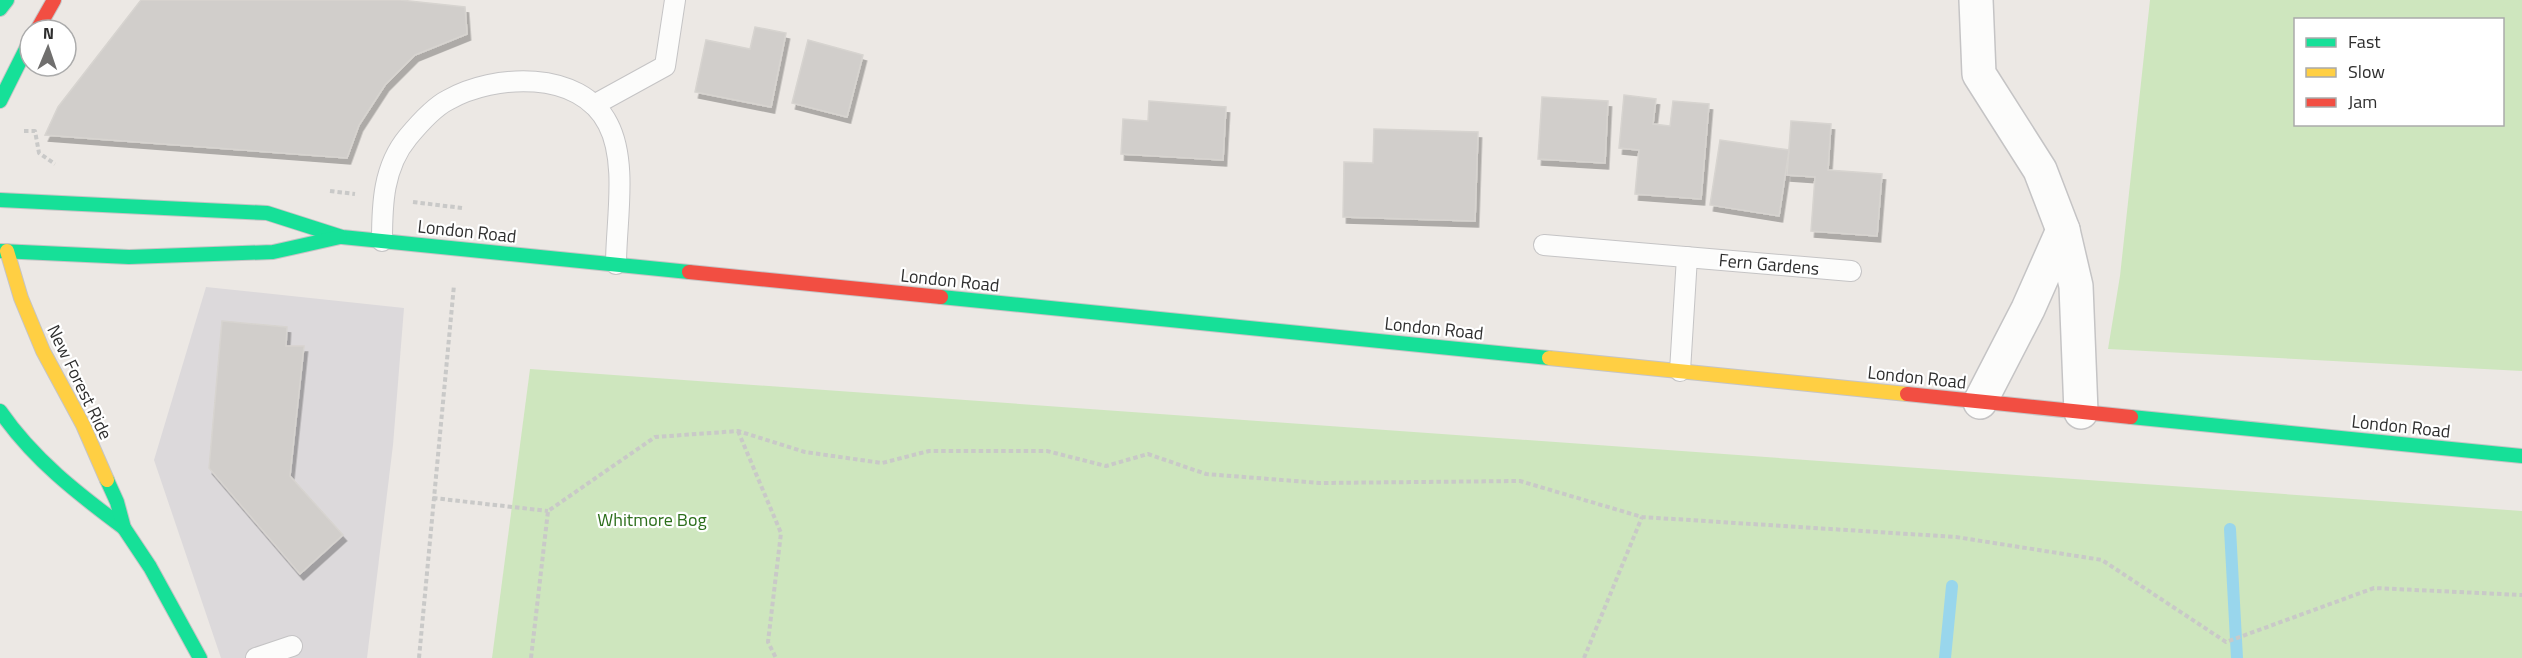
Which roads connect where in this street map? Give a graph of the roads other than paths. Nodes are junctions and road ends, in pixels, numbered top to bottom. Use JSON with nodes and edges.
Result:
{"nodes":[{"id":1,"x":7,"y":0,"type":"edge"},
{"id":2,"x":54,"y":0,"type":"edge"},
{"id":3,"x":675,"y":0,"type":"edge"},
{"id":4,"x":1976,"y":0,"type":"edge"},
{"id":5,"x":0,"y":9,"type":"edge"},
{"id":6,"x":44,"y":18,"type":"edge"},
{"id":7,"x":18,"y":66,"type":"edge"},
{"id":8,"x":0,"y":101,"type":"edge"},
{"id":9,"x":594,"y":105,"type":"junction"},
{"id":10,"x":0,"y":192,"type":"edge"},
{"id":11,"x":1,"y":204,"type":"edge"},
{"id":12,"x":2063,"y":230,"type":"junction"},
{"id":13,"x":342,"y":237,"type":"junction"},
{"id":14,"x":382,"y":241,"type":"junction"},
{"id":15,"x":1544,"y":245,"type":"dead end"},
{"id":16,"x":4,"y":248,"type":"edge"},
{"id":17,"x":1687,"y":257,"type":"junction"},
{"id":18,"x":616,"y":264,"type":"junction"},
{"id":19,"x":1851,"y":271,"type":"dead end"},
{"id":20,"x":1680,"y":371,"type":"junction"},
{"id":21,"x":1980,"y":402,"type":"junction"},
{"id":22,"x":0,"y":411,"type":"edge"},
{"id":23,"x":2081,"y":412,"type":"junction"},
{"id":24,"x":2522,"y":456,"type":"edge"},
{"id":25,"x":124,"y":528,"type":"junction"},
{"id":26,"x":292,"y":646,"type":"dead end"},
{"id":27,"x":200,"y":658,"type":"edge"},
{"id":28,"x":256,"y":658,"type":"edge"}],
"edges":[{"from":1,"to":5,"type":"main road"},
{"from":2,"to":6,"type":"main road"},
{"from":3,"to":9,"type":"lane"},
{"from":4,"to":12,"type":"street"},
{"from":7,"to":8,"type":"main road"},
{"from":9,"to":14,"type":"lane"},
{"from":9,"to":18,"type":"lane"},
{"from":10,"to":11,"type":"main road"},
{"from":11,"to":13,"type":"main road","name":"London Road"},
{"from":12,"to":21,"type":"street"},
{"from":12,"to":23,"type":"street"},
{"from":13,"to":14,"type":"main road","name":"London Road"},
{"from":13,"to":16,"type":"main road","name":"London Road"},
{"from":14,"to":18,"type":"main road","name":"London Road"},
{"from":15,"to":17,"type":"lane","name":"Fern Gardens"},
{"from":16,"to":25,"type":"main road","name":"New Forest Ride"},
{"from":17,"to":19,"type":"lane","name":"Fern Gardens"},
{"from":17,"to":20,"type":"lane"},
{"from":18,"to":20,"type":"main road","name":"London Road"},
{"from":20,"to":21,"type":"main road","name":"London Road"},
{"from":21,"to":23,"type":"main road","name":"London Road"},
{"from":22,"to":25,"type":"main road","name":"New Forest Ride"},
{"from":23,"to":24,"type":"main road","name":"London Road"},
{"from":25,"to":27,"type":"main road","name":"New Forest Ride"},
{"from":26,"to":28,"type":"lane"}]}
